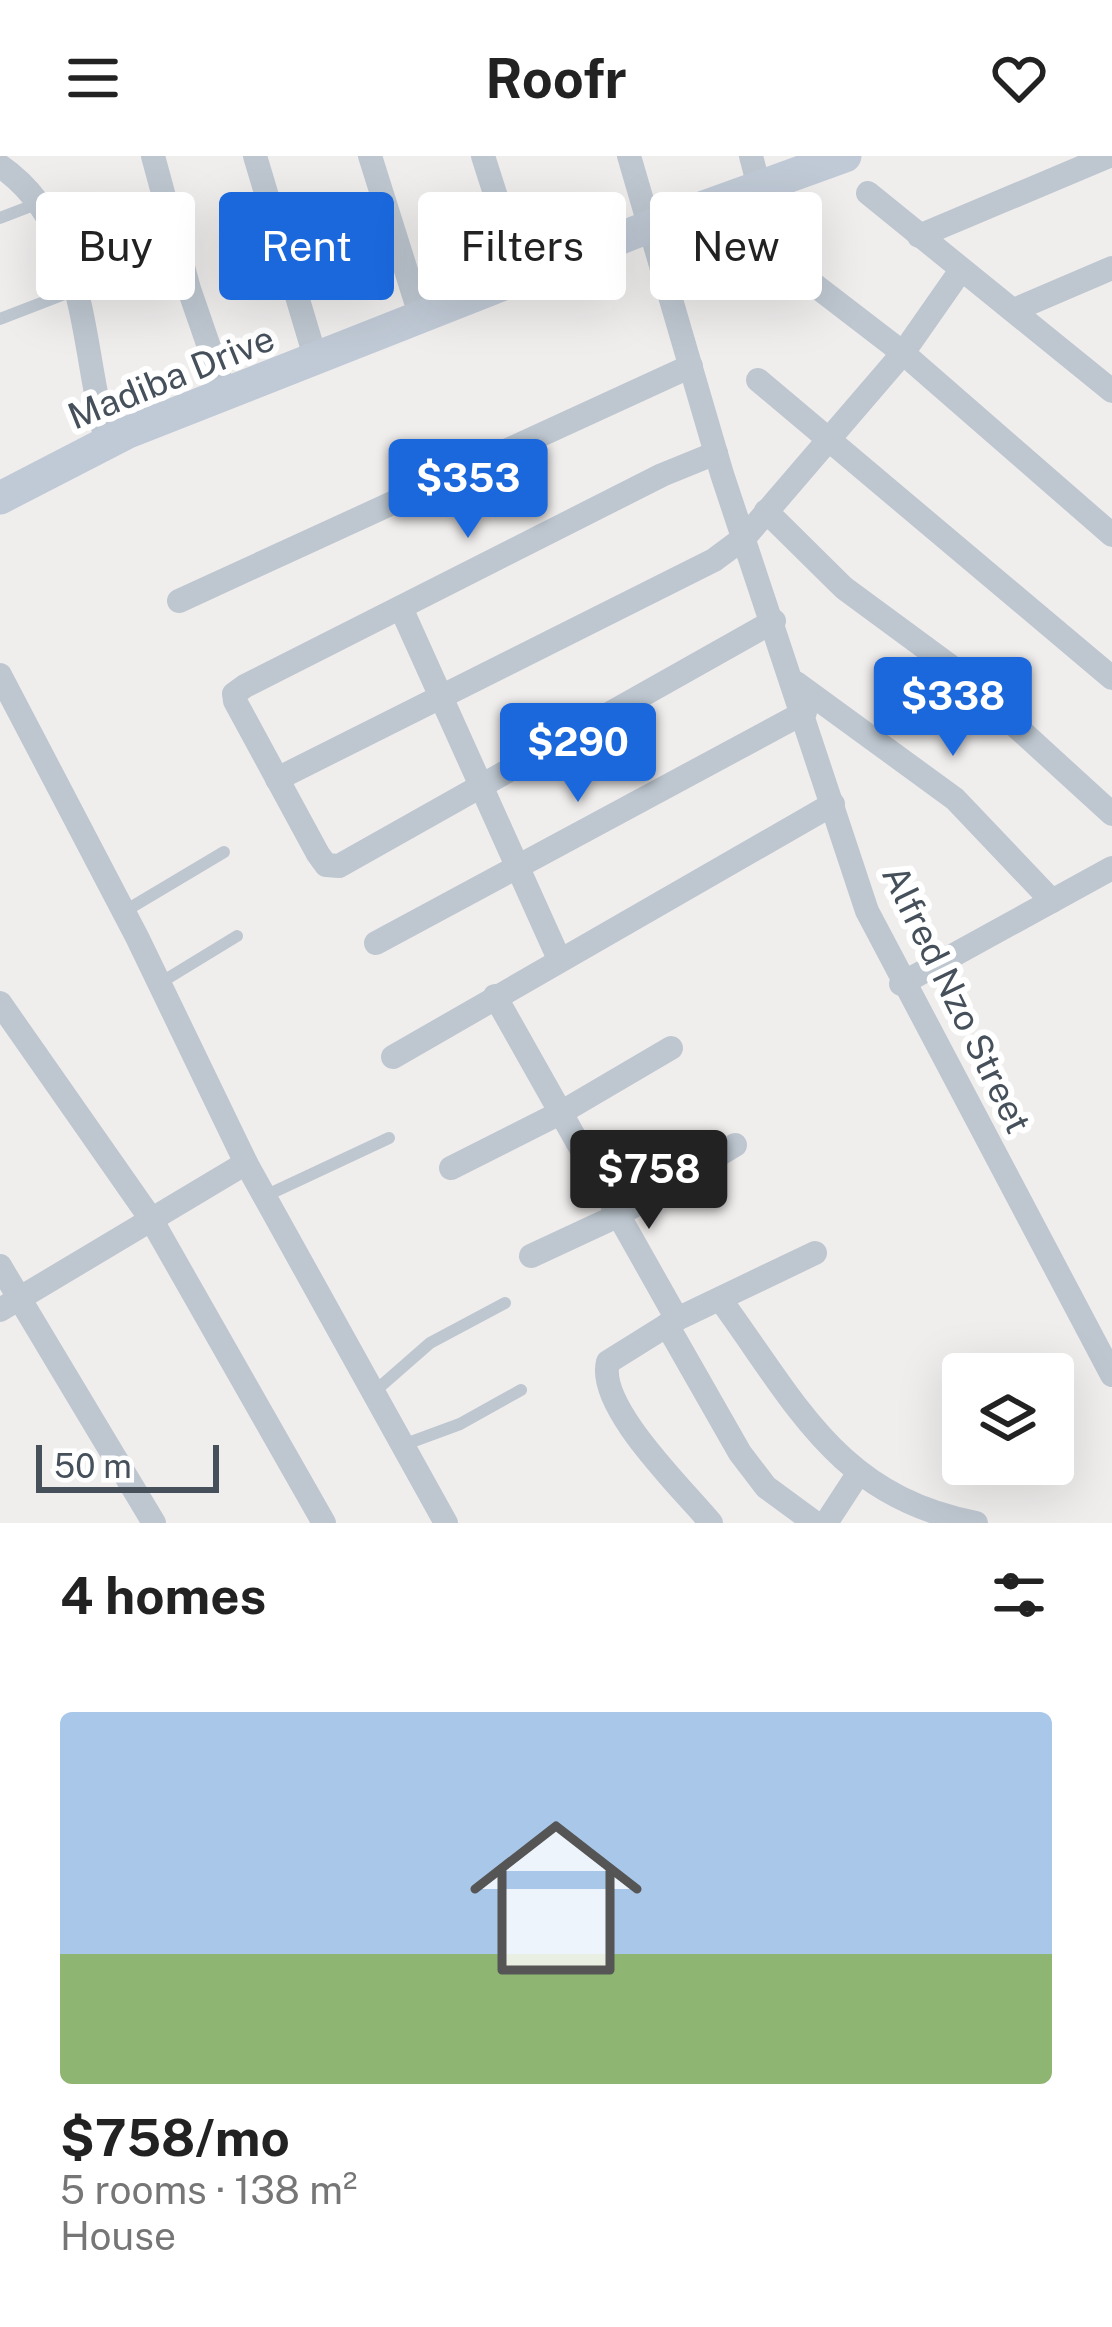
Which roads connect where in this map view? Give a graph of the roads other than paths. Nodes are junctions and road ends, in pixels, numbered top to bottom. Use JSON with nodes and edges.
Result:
{"nodes":[{"id":1,"x":153,"y":156,"type":"edge"},
{"id":2,"x":256,"y":156,"type":"edge"},
{"id":3,"x":370,"y":156,"type":"edge"},
{"id":4,"x":483,"y":156,"type":"edge"},
{"id":5,"x":629,"y":156,"type":"edge"},
{"id":6,"x":844,"y":156,"type":"edge"},
{"id":7,"x":1108,"y":156,"type":"edge"},
{"id":8,"x":0,"y":166,"type":"edge"},
{"id":9,"x":755,"y":171,"type":"edge"},
{"id":10,"x":495,"y":192,"type":"edge"},
{"id":11,"x":715,"y":192,"type":"edge"},
{"id":12,"x":868,"y":193,"type":"dead end"},
{"id":13,"x":36,"y":199,"type":"edge"},
{"id":14,"x":36,"y":204,"type":"edge"},
{"id":15,"x":0,"y":218,"type":"edge"},
{"id":16,"x":650,"y":223,"type":"edge"},
{"id":17,"x":919,"y":236,"type":"junction"},
{"id":18,"x":1112,"y":268,"type":"edge"},
{"id":19,"x":962,"y":270,"type":"junction"},
{"id":20,"x":822,"y":291,"type":"edge"},
{"id":21,"x":49,"y":300,"type":"edge"},
{"id":22,"x":77,"y":300,"type":"edge"},
{"id":23,"x":466,"y":300,"type":"edge"},
{"id":24,"x":672,"y":300,"type":"edge"},
{"id":25,"x":1014,"y":310,"type":"junction"},
{"id":26,"x":421,"y":318,"type":"junction"},
{"id":27,"x":0,"y":319,"type":"edge"},
{"id":28,"x":903,"y":353,"type":"junction"},
{"id":29,"x":316,"y":360,"type":"junction"},
{"id":30,"x":691,"y":365,"type":"junction"},
{"id":31,"x":758,"y":380,"type":"dead end"},
{"id":32,"x":1112,"y":391,"type":"edge"},
{"id":33,"x":226,"y":396,"type":"junction"},
{"id":34,"x":827,"y":437,"type":"junction"},
{"id":35,"x":107,"y":442,"type":"junction"},
{"id":36,"x":716,"y":453,"type":"junction"},
{"id":37,"x":0,"y":498,"type":"edge"},
{"id":38,"x":766,"y":511,"type":"junction"},
{"id":39,"x":1112,"y":535,"type":"edge"},
{"id":40,"x":745,"y":537,"type":"junction"},
{"id":41,"x":179,"y":601,"type":"dead end"},
{"id":42,"x":401,"y":608,"type":"junction"},
{"id":43,"x":774,"y":621,"type":"junction"},
{"id":44,"x":0,"y":675,"type":"edge"},
{"id":45,"x":1112,"y":678,"type":"edge"},
{"id":46,"x":796,"y":683,"type":"junction"},
{"id":47,"x":442,"y":694,"type":"junction"},
{"id":48,"x":805,"y":712,"type":"junction"},
{"id":49,"x":277,"y":779,"type":"junction"},
{"id":50,"x":484,"y":785,"type":"junction"},
{"id":51,"x":832,"y":804,"type":"junction"},
{"id":52,"x":1112,"y":814,"type":"edge"},
{"id":53,"x":224,"y":852,"type":"dead end"},
{"id":54,"x":1112,"y":868,"type":"edge"},
{"id":55,"x":519,"y":870,"type":"junction"},
{"id":56,"x":1052,"y":901,"type":"junction"},
{"id":57,"x":124,"y":911,"type":"junction"},
{"id":58,"x":237,"y":936,"type":"dead end"},
{"id":59,"x":376,"y":943,"type":"dead end"},
{"id":60,"x":559,"y":959,"type":"junction"},
{"id":61,"x":159,"y":983,"type":"junction"},
{"id":62,"x":901,"y":984,"type":"junction"},
{"id":63,"x":495,"y":996,"type":"junction"},
{"id":64,"x":0,"y":1004,"type":"edge"},
{"id":65,"x":671,"y":1048,"type":"dead end"},
{"id":66,"x":393,"y":1057,"type":"dead end"},
{"id":67,"x":562,"y":1112,"type":"junction"},
{"id":68,"x":389,"y":1138,"type":"dead end"},
{"id":69,"x":735,"y":1145,"type":"dead end"},
{"id":70,"x":246,"y":1163,"type":"junction"},
{"id":71,"x":451,"y":1168,"type":"dead end"},
{"id":72,"x":265,"y":1196,"type":"junction"},
{"id":73,"x":617,"y":1216,"type":"junction"},
{"id":74,"x":151,"y":1219,"type":"junction"},
{"id":75,"x":815,"y":1253,"type":"dead end"},
{"id":76,"x":531,"y":1256,"type":"dead end"},
{"id":77,"x":0,"y":1266,"type":"edge"},
{"id":78,"x":720,"y":1300,"type":"junction"},
{"id":79,"x":10,"y":1303,"type":"edge"},
{"id":80,"x":505,"y":1303,"type":"dead end"},
{"id":81,"x":672,"y":1322,"type":"junction"},
{"id":82,"x":1112,"y":1375,"type":"edge"},
{"id":83,"x":521,"y":1390,"type":"dead end"},
{"id":84,"x":374,"y":1392,"type":"junction"},
{"id":85,"x":403,"y":1445,"type":"junction"},
{"id":86,"x":858,"y":1474,"type":"junction"},
{"id":87,"x":154,"y":1523,"type":"edge"},
{"id":88,"x":324,"y":1523,"type":"edge"},
{"id":89,"x":446,"y":1523,"type":"edge"},
{"id":90,"x":711,"y":1523,"type":"edge"},
{"id":91,"x":815,"y":1523,"type":"edge"},
{"id":92,"x":826,"y":1523,"type":"edge"},
{"id":93,"x":976,"y":1523,"type":"edge"}],
"edges":[{"from":1,"to":33,"type":"street"},
{"from":2,"to":29,"type":"street"},
{"from":3,"to":26,"type":"street"},
{"from":4,"to":10,"type":"street"},
{"from":5,"to":16,"type":"street","name":"Alfred Nzo Street"},
{"from":6,"to":9,"type":"street","name":"Madiba Drive"},
{"from":7,"to":17,"type":"street"},
{"from":8,"to":13,"type":"street"},
{"from":9,"to":11,"type":"street","name":"Madiba Drive"},
{"from":12,"to":17,"type":"street"},
{"from":14,"to":15,"type":"lane"},
{"from":17,"to":19,"type":"street"},
{"from":18,"to":25,"type":"street"},
{"from":19,"to":25,"type":"street"},
{"from":19,"to":28,"type":"street"},
{"from":20,"to":28,"type":"street"},
{"from":21,"to":27,"type":"lane"},
{"from":22,"to":35,"type":"street"},
{"from":23,"to":26,"type":"street","name":"Madiba Drive"},
{"from":24,"to":30,"type":"street","name":"Alfred Nzo Street"},
{"from":25,"to":32,"type":"street"},
{"from":26,"to":29,"type":"street","name":"Madiba Drive"},
{"from":28,"to":34,"type":"street"},
{"from":28,"to":39,"type":"street"},
{"from":29,"to":33,"type":"street","name":"Madiba Drive"},
{"from":30,"to":36,"type":"street","name":"Alfred Nzo Street"},
{"from":30,"to":41,"type":"street"},
{"from":31,"to":34,"type":"street"},
{"from":33,"to":35,"type":"street","name":"Madiba Drive"},
{"from":34,"to":38,"type":"street"},
{"from":34,"to":45,"type":"street"},
{"from":35,"to":37,"type":"street","name":"Madiba Drive"},
{"from":36,"to":40,"type":"street","name":"Alfred Nzo Street"},
{"from":36,"to":42,"type":"street"},
{"from":38,"to":40,"type":"street"},
{"from":38,"to":52,"type":"street"},
{"from":40,"to":43,"type":"street","name":"Alfred Nzo Street"},
{"from":40,"to":47,"type":"street"},
{"from":42,"to":47,"type":"street"},
{"from":42,"to":49,"type":"street"},
{"from":43,"to":46,"type":"street","name":"Alfred Nzo Street"},
{"from":43,"to":50,"type":"street"},
{"from":44,"to":57,"type":"street"},
{"from":46,"to":48,"type":"street","name":"Alfred Nzo Street"},
{"from":46,"to":56,"type":"street"},
{"from":47,"to":49,"type":"street"},
{"from":47,"to":50,"type":"street"},
{"from":48,"to":51,"type":"street","name":"Alfred Nzo Street"},
{"from":48,"to":55,"type":"street"},
{"from":49,"to":50,"type":"street"},
{"from":50,"to":55,"type":"street"},
{"from":51,"to":60,"type":"street"},
{"from":51,"to":62,"type":"street","name":"Alfred Nzo Street"},
{"from":53,"to":57,"type":"lane"},
{"from":54,"to":56,"type":"street"},
{"from":55,"to":59,"type":"street"},
{"from":55,"to":60,"type":"street"},
{"from":56,"to":62,"type":"street"},
{"from":57,"to":61,"type":"street"},
{"from":58,"to":61,"type":"lane"},
{"from":60,"to":63,"type":"street"},
{"from":61,"to":70,"type":"street"},
{"from":62,"to":82,"type":"street","name":"Alfred Nzo Street"},
{"from":63,"to":66,"type":"street"},
{"from":63,"to":67,"type":"street"},
{"from":64,"to":74,"type":"street"},
{"from":65,"to":67,"type":"street"},
{"from":67,"to":71,"type":"street"},
{"from":67,"to":73,"type":"street"},
{"from":68,"to":72,"type":"lane"},
{"from":69,"to":73,"type":"street"},
{"from":70,"to":72,"type":"street"},
{"from":70,"to":74,"type":"street"},
{"from":72,"to":84,"type":"street"},
{"from":73,"to":76,"type":"street"},
{"from":73,"to":81,"type":"street"},
{"from":74,"to":79,"type":"street"},
{"from":74,"to":88,"type":"street"},
{"from":75,"to":78,"type":"street"},
{"from":77,"to":79,"type":"street"},
{"from":78,"to":81,"type":"street"},
{"from":78,"to":86,"type":"street"},
{"from":79,"to":87,"type":"street"},
{"from":80,"to":84,"type":"lane"},
{"from":81,"to":90,"type":"street"},
{"from":81,"to":91,"type":"street"},
{"from":83,"to":85,"type":"lane"},
{"from":84,"to":85,"type":"street"},
{"from":85,"to":89,"type":"street"},
{"from":86,"to":92,"type":"street"},
{"from":86,"to":93,"type":"street"}]}
